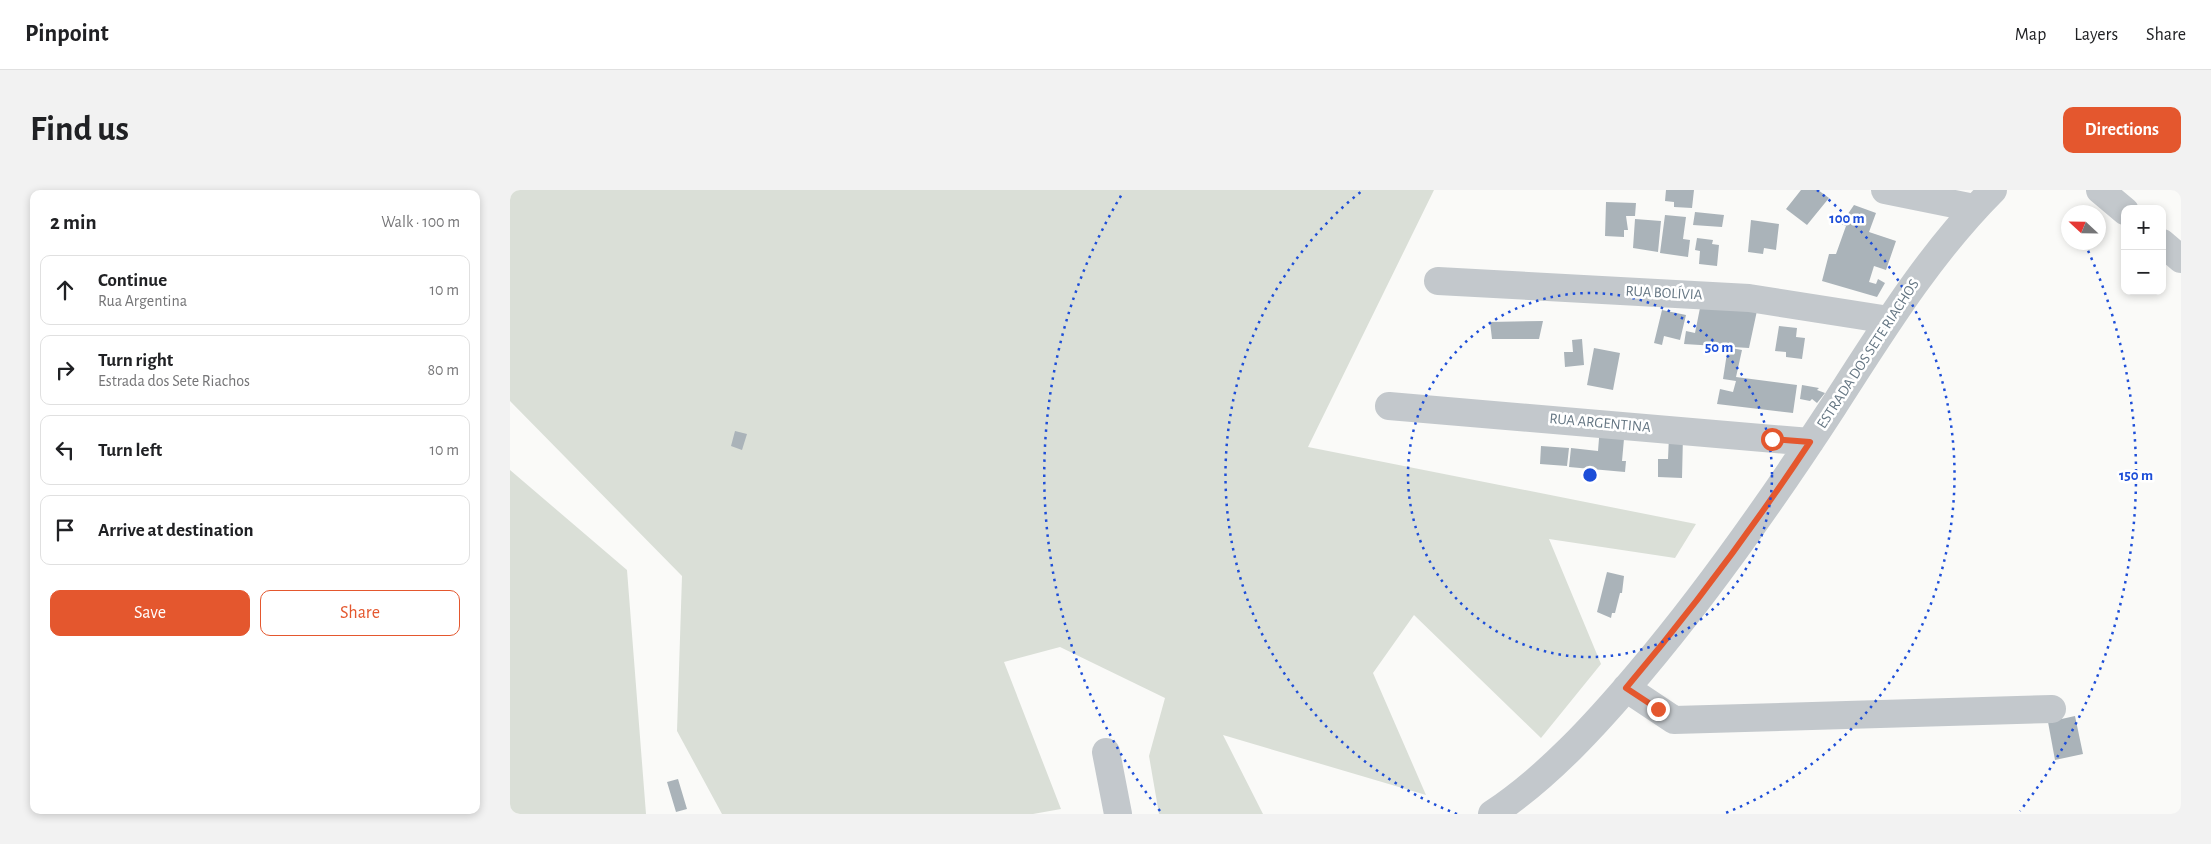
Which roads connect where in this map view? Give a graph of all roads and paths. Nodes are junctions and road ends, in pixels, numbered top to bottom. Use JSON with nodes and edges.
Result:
{"nodes":[{"id":1,"x":1885,"y":190,"type":"edge"},
{"id":2,"x":2100,"y":190,"type":"edge"},
{"id":3,"x":1984,"y":199,"type":"edge"},
{"id":4,"x":2121,"y":208,"type":"edge"},
{"id":5,"x":2166,"y":246,"type":"edge"},
{"id":6,"x":2181,"y":259,"type":"edge"},
{"id":7,"x":1438,"y":280,"type":"dead end"},
{"id":8,"x":1889,"y":320,"type":"junction"},
{"id":9,"x":1389,"y":406,"type":"dead end"},
{"id":10,"x":1810,"y":442,"type":"junction"},
{"id":11,"x":1626,"y":688,"type":"junction"},
{"id":12,"x":2052,"y":708,"type":"dead end"},
{"id":13,"x":1106,"y":752,"type":"dead end"},
{"id":14,"x":1118,"y":814,"type":"edge"},
{"id":15,"x":1492,"y":814,"type":"edge"}],
"edges":[{"from":1,"to":3,"type":"street"},
{"from":2,"to":4,"type":"street"},
{"from":3,"to":8,"type":"street","name":"ESTRADA DOS SETE RIACHOS"},
{"from":5,"to":6,"type":"street"},
{"from":7,"to":8,"type":"street","name":"RUA BOLÍVIA"},
{"from":8,"to":10,"type":"street","name":"ESTRADA DOS SETE RIACHOS"},
{"from":9,"to":10,"type":"street","name":"RUA ARGENTINA"},
{"from":10,"to":11,"type":"street","name":"ESTRADA DOS SETE RIACHOS"},
{"from":11,"to":12,"type":"street"},
{"from":11,"to":15,"type":"street","name":"ESTRADA DOS SETE RIACHOS"},
{"from":13,"to":14,"type":"street"}]}
